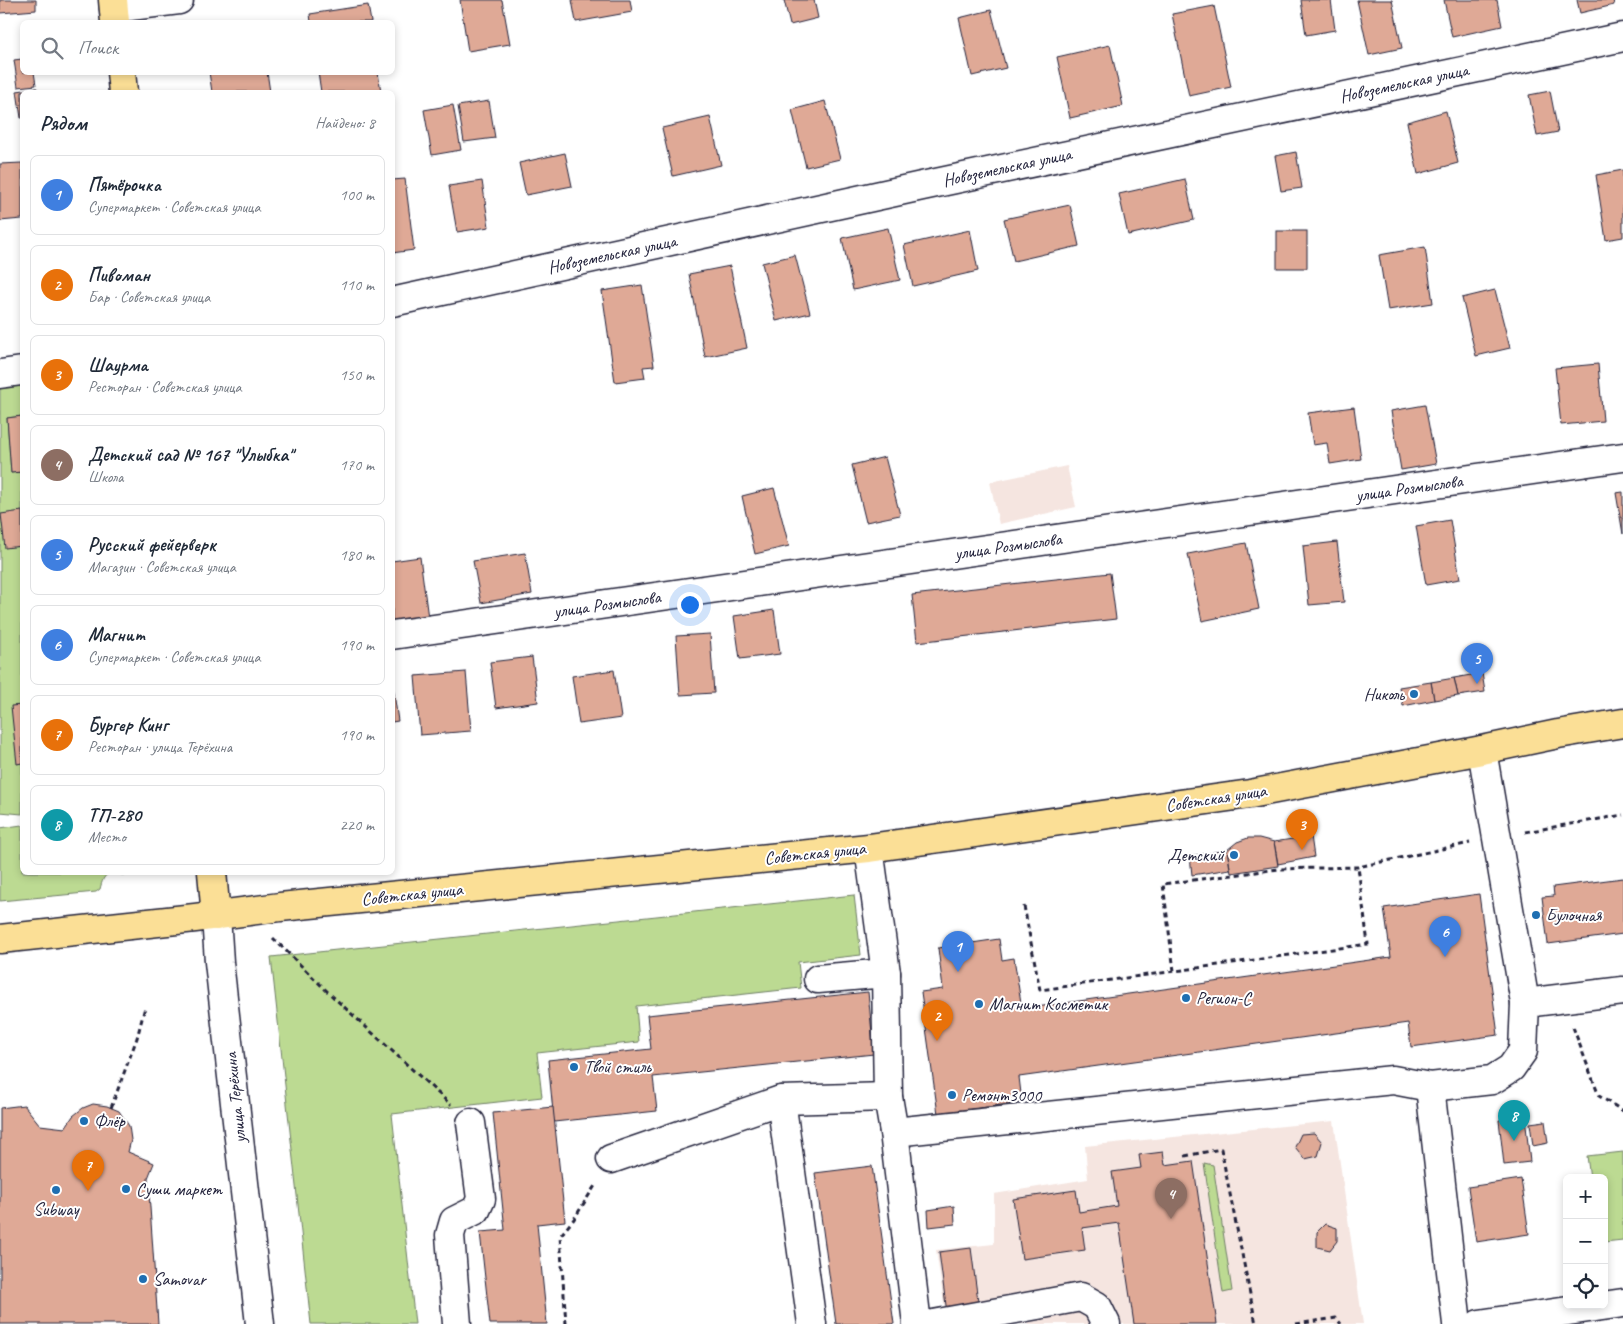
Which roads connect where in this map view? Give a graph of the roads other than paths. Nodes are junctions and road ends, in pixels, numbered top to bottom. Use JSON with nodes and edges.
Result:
{"nodes":[{"id":1,"x":179,"y":0,"type":"edge"},
{"id":2,"x":114,"y":10,"type":"edge"},
{"id":3,"x":1623,"y":37,"type":"edge"},
{"id":4,"x":121,"y":75,"type":"edge"},
{"id":5,"x":123,"y":90,"type":"edge"},
{"id":6,"x":395,"y":301,"type":"edge"},
{"id":7,"x":20,"y":372,"type":"edge"},
{"id":8,"x":0,"y":374,"type":"edge"},
{"id":9,"x":1623,"y":457,"type":"edge"},
{"id":10,"x":395,"y":635,"type":"edge"},
{"id":11,"x":1623,"y":723,"type":"edge"},
{"id":12,"x":1482,"y":750,"type":"junction"},
{"id":13,"x":869,"y":848,"type":"junction"},
{"id":14,"x":212,"y":875,"type":"edge"},
{"id":15,"x":216,"y":916,"type":"junction"},
{"id":16,"x":0,"y":939,"type":"edge"},
{"id":17,"x":886,"y":973,"type":"junction"},
{"id":18,"x":818,"y":979,"type":"dead end"},
{"id":19,"x":1623,"y":991,"type":"edge"},
{"id":20,"x":1525,"y":1003,"type":"junction"},
{"id":21,"x":1430,"y":1087,"type":"junction"},
{"id":22,"x":888,"y":1097,"type":"junction"},
{"id":23,"x":781,"y":1100,"type":"junction"},
{"id":24,"x":471,"y":1123,"type":"road end"},
{"id":25,"x":894,"y":1132,"type":"junction"},
{"id":26,"x":611,"y":1158,"type":"road end"},
{"id":27,"x":1623,"y":1303,"type":"edge"},
{"id":28,"x":260,"y":1324,"type":"edge"},
{"id":29,"x":457,"y":1324,"type":"edge"},
{"id":30,"x":812,"y":1324,"type":"edge"},
{"id":31,"x":917,"y":1324,"type":"edge"},
{"id":32,"x":933,"y":1324,"type":"edge"},
{"id":33,"x":1106,"y":1324,"type":"edge"},
{"id":34,"x":1457,"y":1324,"type":"edge"},
{"id":35,"x":1479,"y":1324,"type":"edge"}],
"edges":[{"from":1,"to":2,"type":"street"},
{"from":3,"to":6,"type":"street","name":"Новоземельская улица"},
{"from":4,"to":5,"type":"main road"},
{"from":7,"to":8,"type":"street"},
{"from":9,"to":10,"type":"street","name":"улица Розмыслова"},
{"from":11,"to":12,"type":"main road","name":"Советская улица"},
{"from":12,"to":13,"type":"main road","name":"Советская улица"},
{"from":12,"to":20,"type":"street"},
{"from":13,"to":15,"type":"main road","name":"Советская улица"},
{"from":13,"to":17,"type":"street"},
{"from":14,"to":15,"type":"main road","name":"улица Терёхина"},
{"from":15,"to":16,"type":"main road","name":"Советская улица"},
{"from":15,"to":28,"type":"street","name":"улица Терёхина"},
{"from":17,"to":18,"type":"street"},
{"from":17,"to":22,"type":"street"},
{"from":19,"to":20,"type":"street"},
{"from":20,"to":21,"type":"street"},
{"from":21,"to":25,"type":"street"},
{"from":21,"to":34,"type":"street"},
{"from":22,"to":23,"type":"street"},
{"from":22,"to":25,"type":"street"},
{"from":23,"to":26,"type":"street"},
{"from":23,"to":30,"type":"street"},
{"from":24,"to":29,"type":"street"},
{"from":25,"to":31,"type":"street"},
{"from":27,"to":35,"type":"street"},
{"from":32,"to":33,"type":"street"}]}
